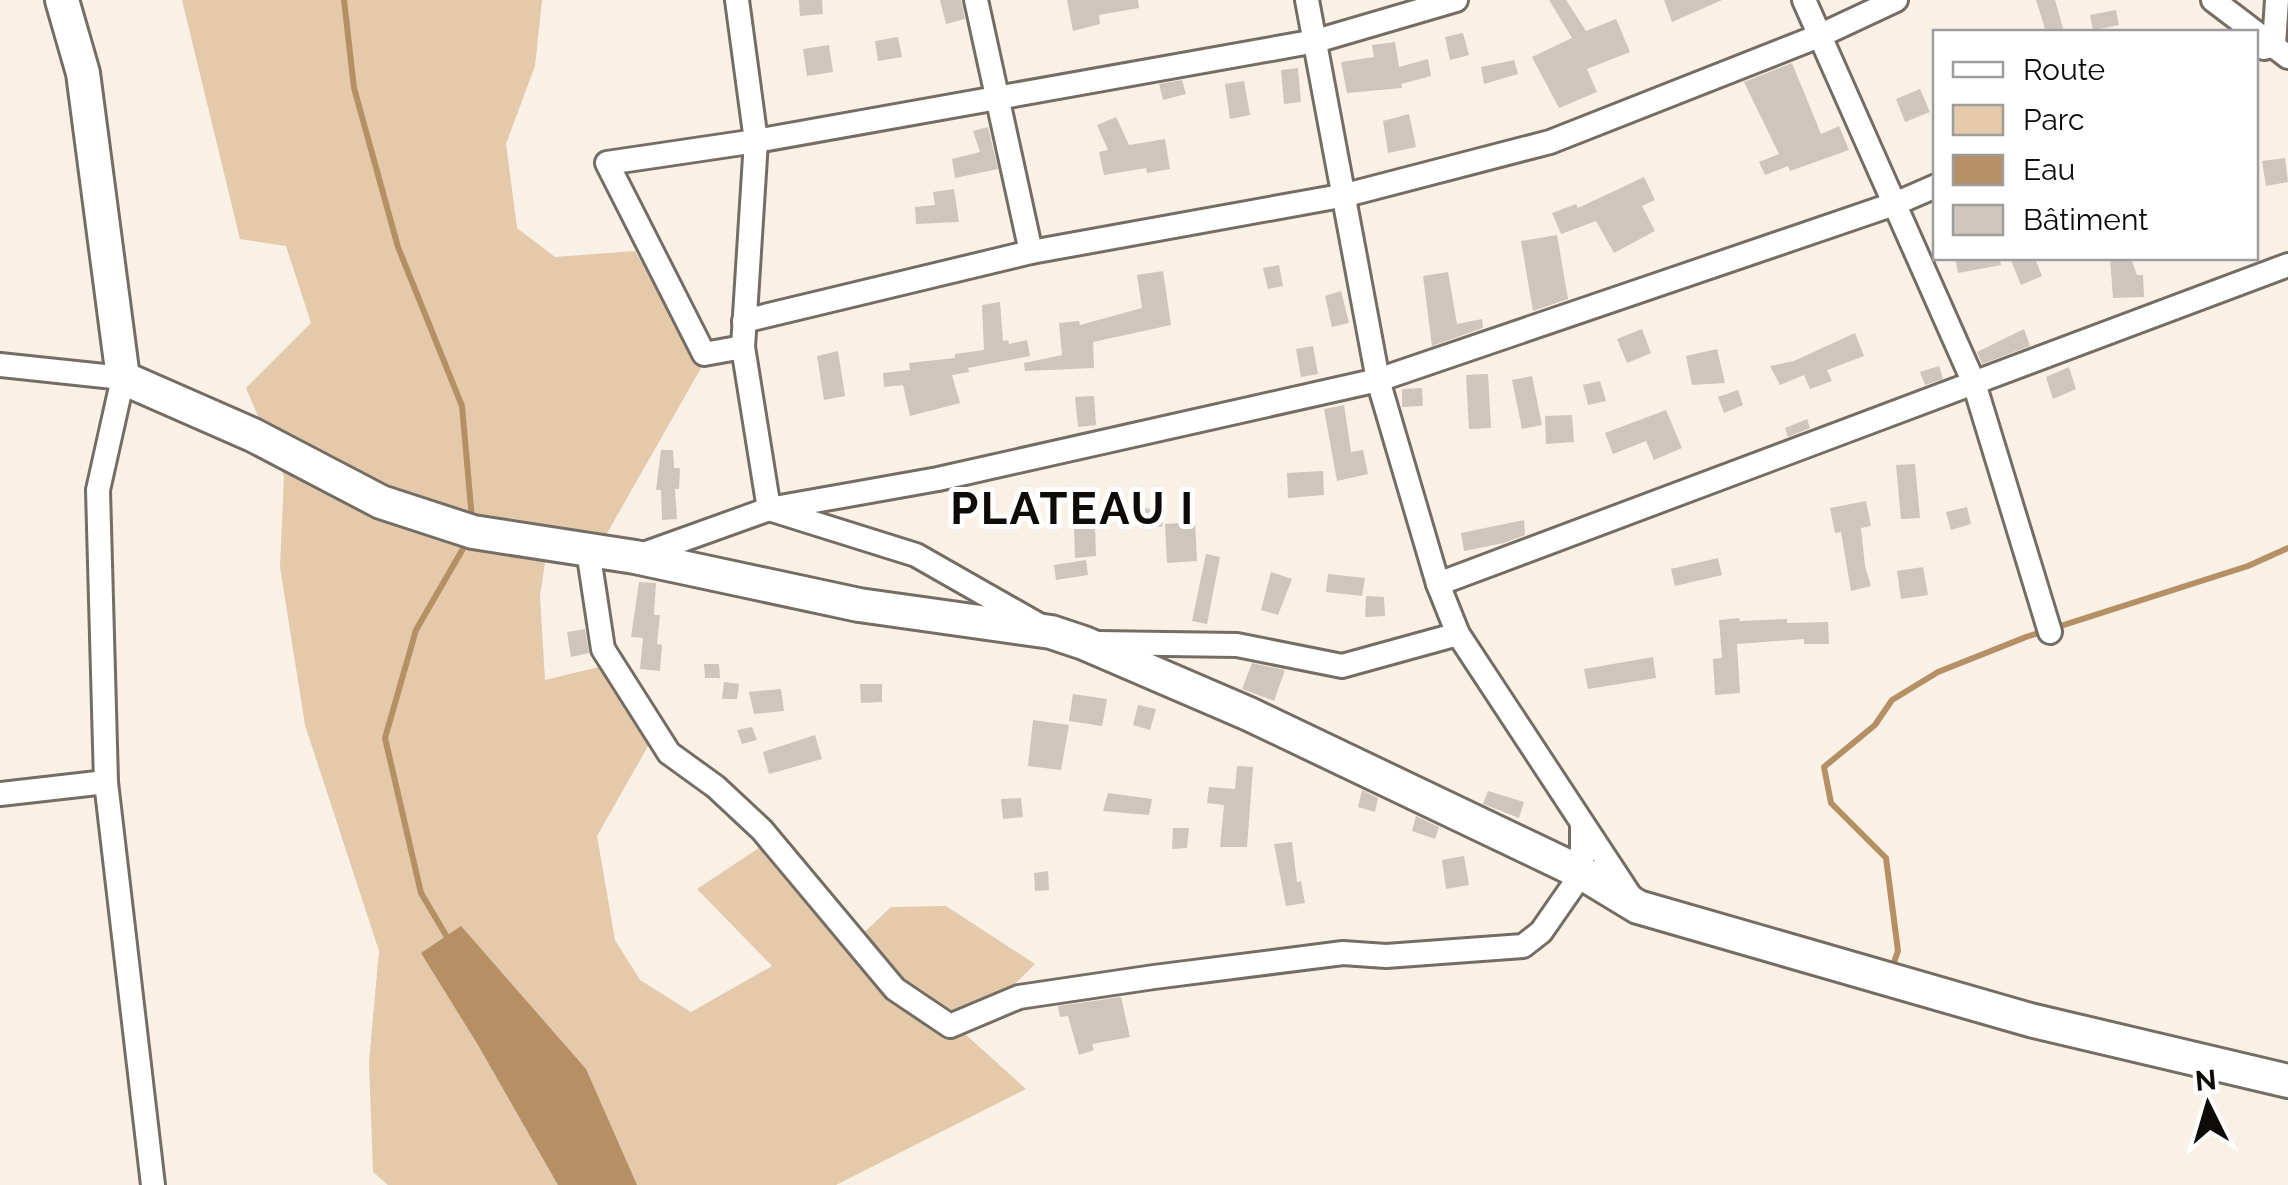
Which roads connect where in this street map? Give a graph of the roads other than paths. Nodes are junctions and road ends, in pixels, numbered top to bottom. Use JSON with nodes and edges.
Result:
{"nodes":[{"id":1,"x":62,"y":0,"type":"edge"},
{"id":2,"x":737,"y":0,"type":"edge"},
{"id":3,"x":976,"y":0,"type":"edge"},
{"id":4,"x":1307,"y":0,"type":"edge"},
{"id":5,"x":1456,"y":0,"type":"edge"},
{"id":6,"x":1804,"y":0,"type":"edge"},
{"id":7,"x":1896,"y":0,"type":"edge"},
{"id":8,"x":2213,"y":0,"type":"edge"},
{"id":9,"x":2277,"y":0,"type":"edge"},
{"id":10,"x":2248,"y":30,"type":"edge"},
{"id":11,"x":1819,"y":36,"type":"junction"},
{"id":12,"x":1316,"y":41,"type":"junction"},
{"id":13,"x":2272,"y":51,"type":"edge"},
{"id":14,"x":999,"y":99,"type":"junction"},
{"id":15,"x":756,"y":141,"type":"junction"},
{"id":16,"x":1933,"y":187,"type":"edge"},
{"id":17,"x":1346,"y":195,"type":"junction"},
{"id":18,"x":1896,"y":204,"type":"junction"},
{"id":19,"x":1031,"y":252,"type":"junction"},
{"id":20,"x":2288,"y":265,"type":"edge"},
{"id":21,"x":744,"y":320,"type":"junction"},
{"id":22,"x":744,"y":347,"type":"junction"},
{"id":23,"x":0,"y":365,"type":"edge"},
{"id":24,"x":122,"y":378,"type":"junction"},
{"id":25,"x":1378,"y":380,"type":"junction"},
{"id":26,"x":1974,"y":382,"type":"junction"},
{"id":27,"x":769,"y":509,"type":"junction"},
{"id":28,"x":588,"y":550,"type":"junction"},
{"id":29,"x":635,"y":558,"type":"junction"},
{"id":30,"x":1438,"y":584,"type":"junction"},
{"id":31,"x":1051,"y":632,"type":"junction"},
{"id":32,"x":2050,"y":632,"type":"dead end"},
{"id":33,"x":1458,"y":634,"type":"junction"},
{"id":34,"x":1084,"y":643,"type":"junction"},
{"id":35,"x":106,"y":782,"type":"junction"},
{"id":36,"x":0,"y":794,"type":"edge"},
{"id":37,"x":1582,"y":825,"type":"junction"},
{"id":38,"x":1582,"y":873,"type":"junction"},
{"id":39,"x":1638,"y":907,"type":"junction"},
{"id":40,"x":2288,"y":1081,"type":"edge"},
{"id":41,"x":153,"y":1185,"type":"edge"}],
"edges":[{"from":1,"to":24,"type":"street"},
{"from":2,"to":15,"type":"street"},
{"from":3,"to":14,"type":"street"},
{"from":4,"to":12,"type":"street"},
{"from":5,"to":12,"type":"street"},
{"from":6,"to":11,"type":"street"},
{"from":7,"to":11,"type":"street"},
{"from":8,"to":10,"type":"street"},
{"from":9,"to":13,"type":"street"},
{"from":11,"to":17,"type":"street"},
{"from":11,"to":18,"type":"street"},
{"from":12,"to":14,"type":"street"},
{"from":12,"to":17,"type":"street"},
{"from":14,"to":15,"type":"street"},
{"from":14,"to":19,"type":"street"},
{"from":15,"to":21,"type":"street"},
{"from":15,"to":22,"type":"street"},
{"from":16,"to":18,"type":"street"},
{"from":17,"to":19,"type":"street"},
{"from":17,"to":25,"type":"street"},
{"from":18,"to":25,"type":"street"},
{"from":18,"to":26,"type":"street"},
{"from":19,"to":21,"type":"street"},
{"from":20,"to":26,"type":"street"},
{"from":21,"to":22,"type":"street"},
{"from":22,"to":27,"type":"street"},
{"from":23,"to":24,"type":"street"},
{"from":24,"to":28,"type":"street"},
{"from":24,"to":35,"type":"street"},
{"from":25,"to":27,"type":"street"},
{"from":25,"to":30,"type":"street"},
{"from":26,"to":30,"type":"street"},
{"from":26,"to":32,"type":"street"},
{"from":27,"to":29,"type":"street"},
{"from":27,"to":31,"type":"street"},
{"from":28,"to":29,"type":"street"},
{"from":28,"to":38,"type":"street"},
{"from":29,"to":31,"type":"street"},
{"from":30,"to":33,"type":"street"},
{"from":31,"to":34,"type":"street"},
{"from":33,"to":34,"type":"street"},
{"from":33,"to":37,"type":"street"},
{"from":34,"to":38,"type":"street"},
{"from":35,"to":36,"type":"street"},
{"from":35,"to":41,"type":"street"},
{"from":37,"to":38,"type":"street"},
{"from":37,"to":39,"type":"street"},
{"from":38,"to":39,"type":"street"},
{"from":39,"to":40,"type":"street"}]}
